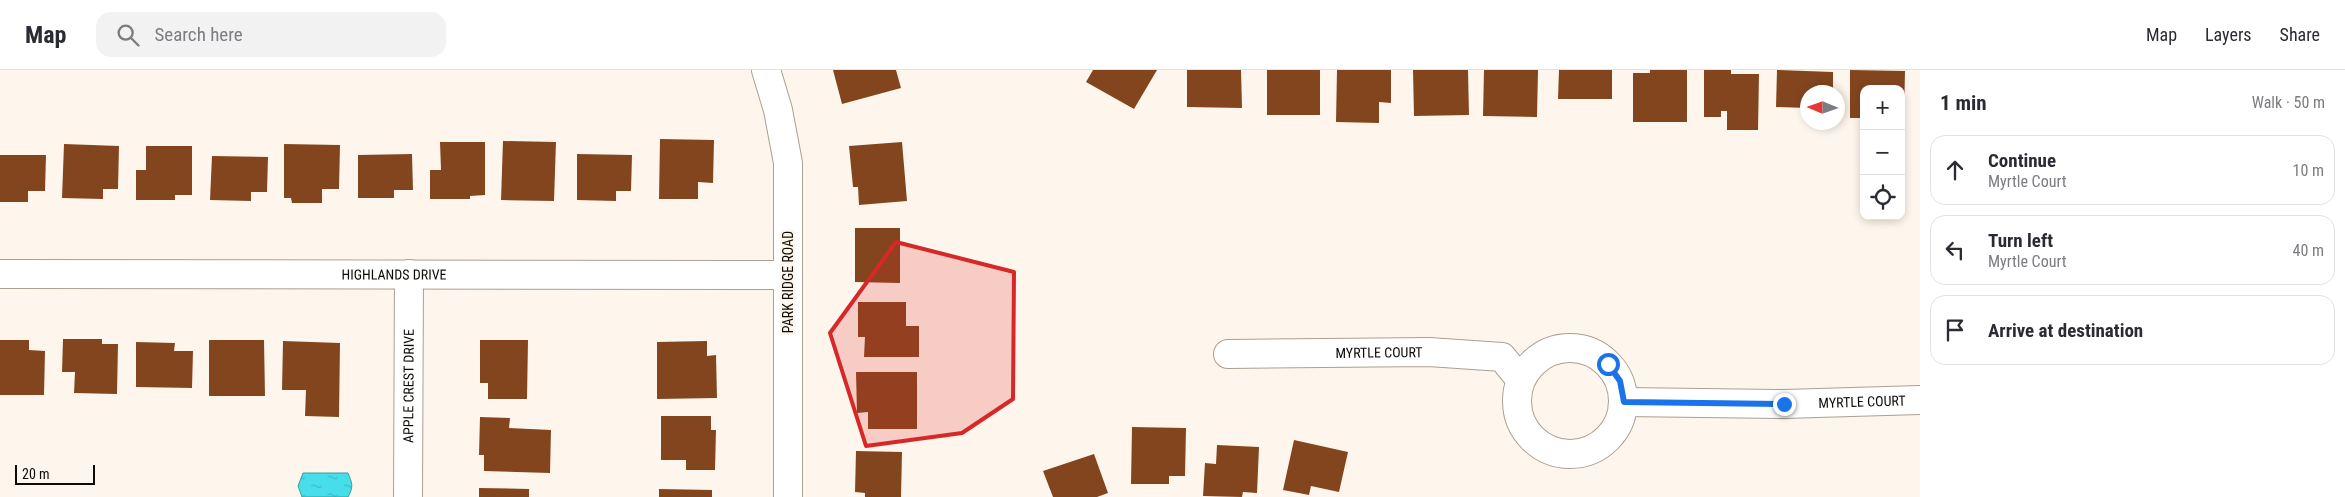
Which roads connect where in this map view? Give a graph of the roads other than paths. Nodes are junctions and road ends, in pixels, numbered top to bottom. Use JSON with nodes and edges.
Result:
{"nodes":[{"id":1,"x":766,"y":70,"type":"edge"},
{"id":2,"x":0,"y":274,"type":"edge"},
{"id":3,"x":409,"y":274,"type":"junction"},
{"id":4,"x":788,"y":275,"type":"junction"},
{"id":5,"x":1228,"y":354,"type":"dead end"},
{"id":6,"x":1520,"y":379,"type":"junction"},
{"id":7,"x":1920,"y":400,"type":"edge"},
{"id":8,"x":1624,"y":402,"type":"junction"},
{"id":9,"x":408,"y":497,"type":"edge"},
{"id":10,"x":788,"y":497,"type":"edge"}],
"edges":[{"from":1,"to":4,"type":"street","name":"PARK RIDGE ROAD"},
{"from":2,"to":3,"type":"street","name":"HIGHLANDS DRIVE"},
{"from":3,"to":4,"type":"street","name":"HIGHLANDS DRIVE"},
{"from":3,"to":9,"type":"street","name":"APPLE CREST DRIVE"},
{"from":4,"to":10,"type":"street","name":"PARK RIDGE ROAD"},
{"from":5,"to":6,"type":"street","name":"MYRTLE COURT"},
{"from":6,"to":8,"type":"street"},
{"from":6,"to":8,"type":"street"},
{"from":7,"to":8,"type":"street","name":"MYRTLE COURT"}]}
